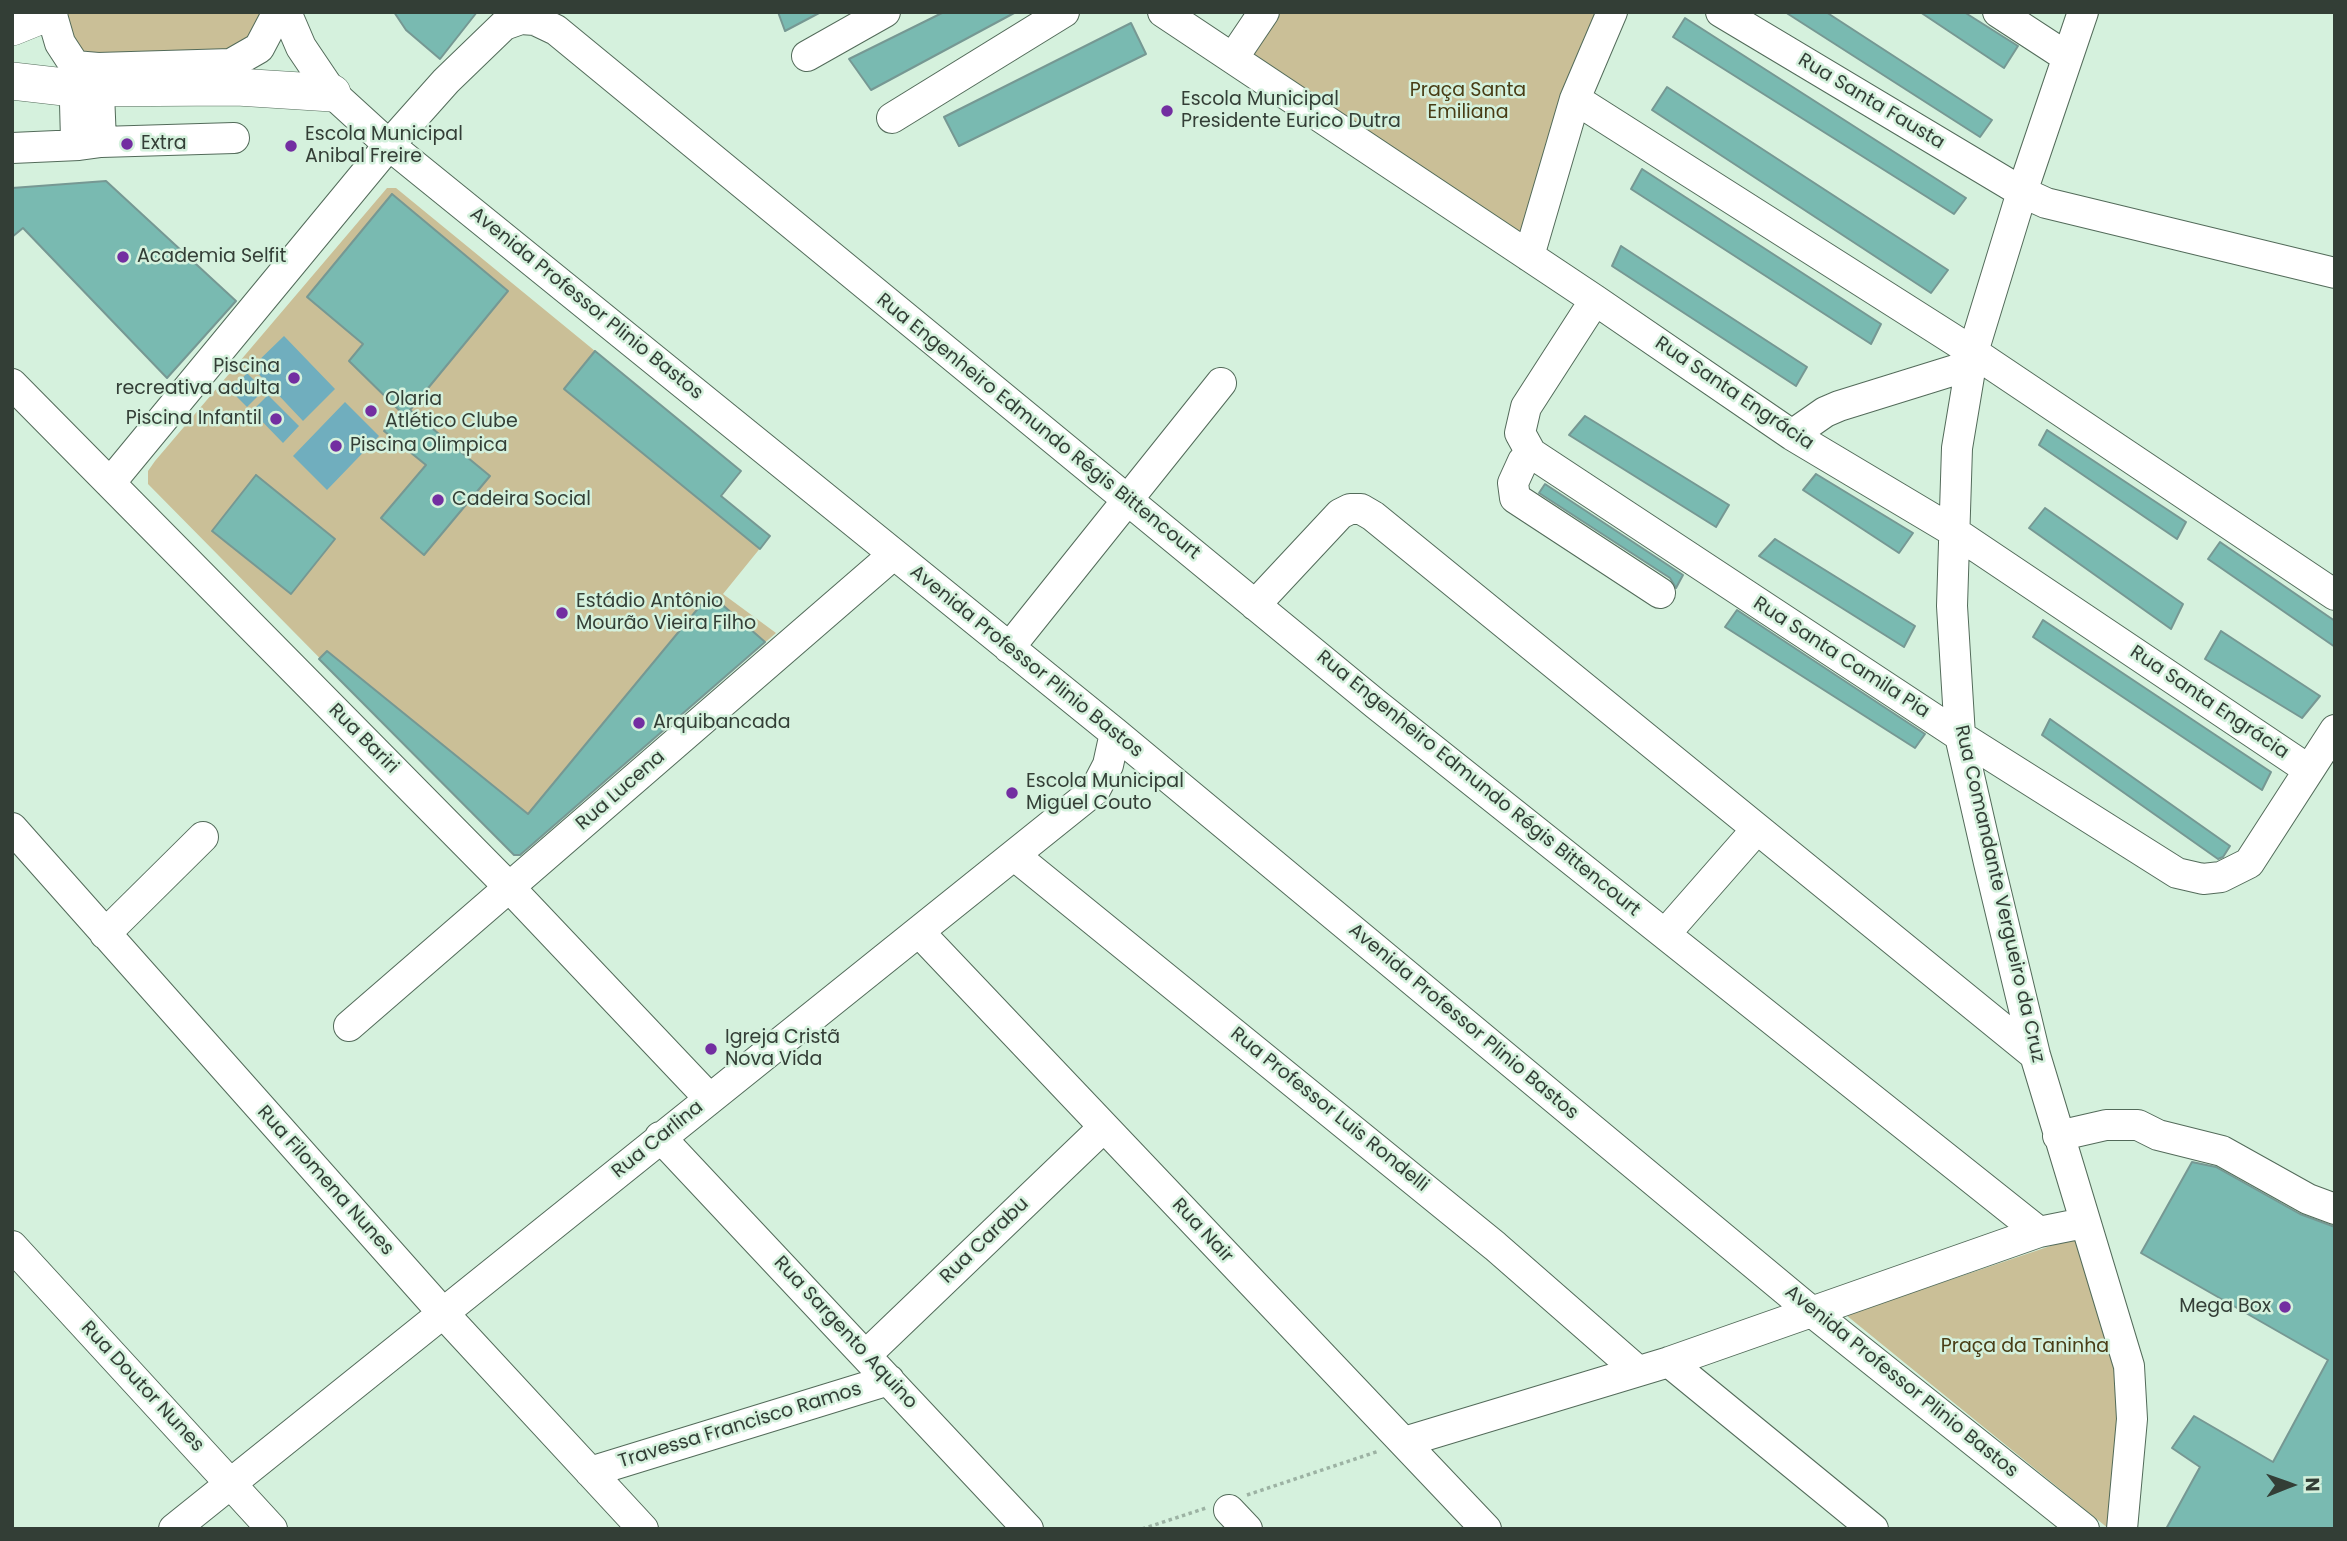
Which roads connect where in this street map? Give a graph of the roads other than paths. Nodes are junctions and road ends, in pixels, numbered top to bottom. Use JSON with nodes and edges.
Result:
{"nodes":[{"id":1,"x":50,"y":12,"type":"edge"},
{"id":2,"x":278,"y":12,"type":"edge"},
{"id":3,"x":286,"y":12,"type":"edge"},
{"id":4,"x":885,"y":12,"type":"edge"},
{"id":5,"x":1064,"y":12,"type":"edge"},
{"id":6,"x":1163,"y":12,"type":"edge"},
{"id":7,"x":1264,"y":12,"type":"edge"},
{"id":8,"x":1612,"y":12,"type":"edge"},
{"id":9,"x":1721,"y":12,"type":"edge"},
{"id":10,"x":1998,"y":12,"type":"edge"},
{"id":11,"x":2083,"y":12,"type":"edge"},
{"id":12,"x":12,"y":27,"type":"edge"},
{"id":13,"x":807,"y":56,"type":"dead end"},
{"id":14,"x":2067,"y":57,"type":"junction"},
{"id":15,"x":1233,"y":58,"type":"junction"},
{"id":16,"x":85,"y":77,"type":"junction"},
{"id":17,"x":12,"y":81,"type":"edge"},
{"id":18,"x":332,"y":93,"type":"junction"},
{"id":19,"x":1575,"y":99,"type":"junction"},
{"id":20,"x":892,"y":118,"type":"dead end"},
{"id":21,"x":234,"y":138,"type":"dead end"},
{"id":22,"x":90,"y":143,"type":"junction"},
{"id":23,"x":389,"y":145,"type":"junction"},
{"id":24,"x":12,"y":148,"type":"edge"},
{"id":25,"x":2022,"y":192,"type":"junction"},
{"id":26,"x":1529,"y":256,"type":"junction"},
{"id":27,"x":2335,"y":273,"type":"edge"},
{"id":28,"x":1595,"y":299,"type":"junction"},
{"id":29,"x":1972,"y":359,"type":"junction"},
{"id":30,"x":1221,"y":383,"type":"dead end"},
{"id":31,"x":12,"y":384,"type":"edge"},
{"id":32,"x":1792,"y":435,"type":"junction"},
{"id":33,"x":1531,"y":453,"type":"junction"},
{"id":34,"x":110,"y":483,"type":"junction"},
{"id":35,"x":1127,"y":499,"type":"junction"},
{"id":36,"x":1954,"y":531,"type":"junction"},
{"id":37,"x":893,"y":555,"type":"junction"},
{"id":38,"x":1660,"y":593,"type":"dead end"},
{"id":39,"x":2335,"y":595,"type":"edge"},
{"id":40,"x":1255,"y":605,"type":"junction"},
{"id":41,"x":1009,"y":648,"type":"junction"},
{"id":42,"x":2335,"y":730,"type":"edge"},
{"id":43,"x":1115,"y":733,"type":"junction"},
{"id":44,"x":1960,"y":736,"type":"junction"},
{"id":45,"x":2309,"y":770,"type":"junction"},
{"id":46,"x":12,"y":828,"type":"edge"},
{"id":47,"x":1757,"y":829,"type":"junction"},
{"id":48,"x":204,"y":837,"type":"dead end"},
{"id":49,"x":1016,"y":856,"type":"junction"},
{"id":50,"x":509,"y":887,"type":"junction"},
{"id":51,"x":919,"y":932,"type":"junction"},
{"id":52,"x":105,"y":934,"type":"junction"},
{"id":53,"x":1665,"y":934,"type":"junction"},
{"id":54,"x":349,"y":1026,"type":"dead end"},
{"id":55,"x":2035,"y":1055,"type":"junction"},
{"id":56,"x":709,"y":1098,"type":"junction"},
{"id":57,"x":1104,"y":1128,"type":"junction"},
{"id":58,"x":660,"y":1137,"type":"junction"},
{"id":59,"x":2061,"y":1144,"type":"junction"},
{"id":60,"x":2335,"y":1209,"type":"edge"},
{"id":61,"x":2084,"y":1223,"type":"junction"},
{"id":62,"x":2039,"y":1232,"type":"junction"},
{"id":63,"x":12,"y":1246,"type":"edge"},
{"id":64,"x":1812,"y":1311,"type":"junction"},
{"id":65,"x":443,"y":1313,"type":"junction"},
{"id":66,"x":866,"y":1355,"type":"junction"},
{"id":67,"x":1668,"y":1362,"type":"junction"},
{"id":68,"x":1638,"y":1371,"type":"junction"},
{"id":69,"x":889,"y":1380,"type":"junction"},
{"id":70,"x":1404,"y":1443,"type":"junction"},
{"id":71,"x":590,"y":1472,"type":"junction"},
{"id":72,"x":230,"y":1482,"type":"junction"},
{"id":73,"x":174,"y":1529,"type":"edge"},
{"id":74,"x":272,"y":1529,"type":"edge"},
{"id":75,"x":643,"y":1529,"type":"edge"},
{"id":76,"x":1028,"y":1529,"type":"edge"},
{"id":77,"x":1486,"y":1529,"type":"edge"},
{"id":78,"x":1873,"y":1529,"type":"edge"},
{"id":79,"x":2084,"y":1529,"type":"edge"},
{"id":80,"x":2122,"y":1529,"type":"edge"}],
"edges":[{"from":1,"to":12,"type":"main road"},
{"from":1,"to":16,"type":"street"},
{"from":2,"to":16,"type":"street"},
{"from":3,"to":18,"type":"street","name":"Avenida Professor Plinio Bastos"},
{"from":4,"to":13,"type":"street"},
{"from":5,"to":20,"type":"street"},
{"from":6,"to":15,"type":"street","name":"Rua Santa Engrácia"},
{"from":7,"to":15,"type":"street"},
{"from":8,"to":19,"type":"street"},
{"from":9,"to":25,"type":"street","name":"Rua Santa Fausta"},
{"from":10,"to":14,"type":"street"},
{"from":11,"to":14,"type":"street","name":"Rua Comandante Vergueiro da Cruz"},
{"from":14,"to":25,"type":"street","name":"Rua Comandante Vergueiro da Cruz"},
{"from":15,"to":26,"type":"street","name":"Rua Santa Engrácia"},
{"from":16,"to":17,"type":"main road"},
{"from":16,"to":18,"type":"main road"},
{"from":16,"to":22,"type":"street"},
{"from":18,"to":23,"type":"street","name":"Avenida Professor Plinio Bastos"},
{"from":19,"to":26,"type":"street"},
{"from":19,"to":29,"type":"street"},
{"from":21,"to":22,"type":"street"},
{"from":22,"to":24,"type":"street"},
{"from":23,"to":34,"type":"street","name":"Rua Engenheiro Edmundo Régis Bittencourt"},
{"from":23,"to":35,"type":"street","name":"Rua Engenheiro Edmundo Régis Bittencourt"},
{"from":23,"to":37,"type":"street","name":"Avenida Professor Plinio Bastos"},
{"from":25,"to":27,"type":"street","name":"Rua Santa Fausta"},
{"from":25,"to":29,"type":"street","name":"Rua Comandante Vergueiro da Cruz"},
{"from":26,"to":28,"type":"street","name":"Rua Santa Engrácia"},
{"from":28,"to":32,"type":"street","name":"Rua Santa Engrácia"},
{"from":28,"to":33,"type":"street"},
{"from":29,"to":32,"type":"street"},
{"from":29,"to":36,"type":"street","name":"Rua Comandante Vergueiro da Cruz"},
{"from":29,"to":39,"type":"street"},
{"from":30,"to":35,"type":"street"},
{"from":31,"to":34,"type":"street","name":"Rua Bariri"},
{"from":32,"to":36,"type":"street","name":"Rua Santa Engrácia"},
{"from":33,"to":38,"type":"street"},
{"from":33,"to":44,"type":"street","name":"Rua Santa Camila Pia"},
{"from":34,"to":50,"type":"street","name":"Rua Bariri"},
{"from":35,"to":40,"type":"street","name":"Rua Engenheiro Edmundo Régis Bittencourt"},
{"from":35,"to":41,"type":"street"},
{"from":36,"to":44,"type":"street","name":"Rua Comandante Vergueiro da Cruz"},
{"from":36,"to":45,"type":"street","name":"Rua Santa Engrácia"},
{"from":37,"to":41,"type":"street","name":"Avenida Professor Plinio Bastos"},
{"from":37,"to":50,"type":"street","name":"Rua Lucena"},
{"from":40,"to":47,"type":"street"},
{"from":40,"to":53,"type":"street","name":"Rua Engenheiro Edmundo Régis Bittencourt"},
{"from":41,"to":43,"type":"street","name":"Avenida Professor Plinio Bastos"},
{"from":42,"to":45,"type":"street","name":"Rua Santa Camila Pia"},
{"from":43,"to":49,"type":"street","name":"Rua Carlina"},
{"from":43,"to":64,"type":"street","name":"Avenida Professor Plinio Bastos"},
{"from":44,"to":45,"type":"street","name":"Rua Santa Camila Pia"},
{"from":44,"to":55,"type":"street","name":"Rua Comandante Vergueiro da Cruz"},
{"from":46,"to":52,"type":"street","name":"Rua Filomena Nunes"},
{"from":47,"to":53,"type":"street"},
{"from":47,"to":55,"type":"street"},
{"from":48,"to":52,"type":"street"},
{"from":49,"to":51,"type":"street","name":"Rua Carlina"},
{"from":49,"to":68,"type":"street","name":"Rua Professor Luis Rondelli"},
{"from":50,"to":54,"type":"street","name":"Rua Lucena"},
{"from":50,"to":56,"type":"street","name":"Rua Bariri"},
{"from":51,"to":56,"type":"street","name":"Rua Carlina"},
{"from":51,"to":57,"type":"street","name":"Rua Nair"},
{"from":52,"to":65,"type":"street","name":"Rua Filomena Nunes"},
{"from":53,"to":62,"type":"street","name":"Rua Engenheiro Edmundo Régis Bittencourt"},
{"from":55,"to":59,"type":"street","name":"Rua Comandante Vergueiro da Cruz"},
{"from":56,"to":58,"type":"street","name":"Rua Carlina"},
{"from":57,"to":66,"type":"street","name":"Rua Carabu"},
{"from":57,"to":70,"type":"street","name":"Rua Nair"},
{"from":58,"to":65,"type":"street","name":"Rua Carlina"},
{"from":58,"to":66,"type":"street","name":"Rua Sargento Aquino"},
{"from":59,"to":60,"type":"street"},
{"from":59,"to":61,"type":"street","name":"Rua Comandante Vergueiro da Cruz"},
{"from":61,"to":62,"type":"street"},
{"from":61,"to":80,"type":"street","name":"Rua Comandante Vergueiro da Cruz"},
{"from":62,"to":64,"type":"street"},
{"from":63,"to":72,"type":"street","name":"Rua Doutor Nunes"},
{"from":64,"to":67,"type":"street"},
{"from":64,"to":79,"type":"street","name":"Avenida Professor Plinio Bastos"},
{"from":65,"to":71,"type":"street","name":"Rua Filomena Nunes"},
{"from":65,"to":72,"type":"street","name":"Rua Carlina"},
{"from":66,"to":69,"type":"street","name":"Rua Sargento Aquino"},
{"from":67,"to":68,"type":"street"},
{"from":67,"to":78,"type":"street"},
{"from":68,"to":70,"type":"street"},
{"from":69,"to":71,"type":"street","name":"Travessa Francisco Ramos"},
{"from":69,"to":76,"type":"street","name":"Rua Sargento Aquino"},
{"from":70,"to":77,"type":"street","name":"Rua Nair"},
{"from":71,"to":75,"type":"street","name":"Rua Filomena Nunes"},
{"from":72,"to":73,"type":"street","name":"Rua Carlina"},
{"from":72,"to":74,"type":"street","name":"Rua Doutor Nunes"}]}
